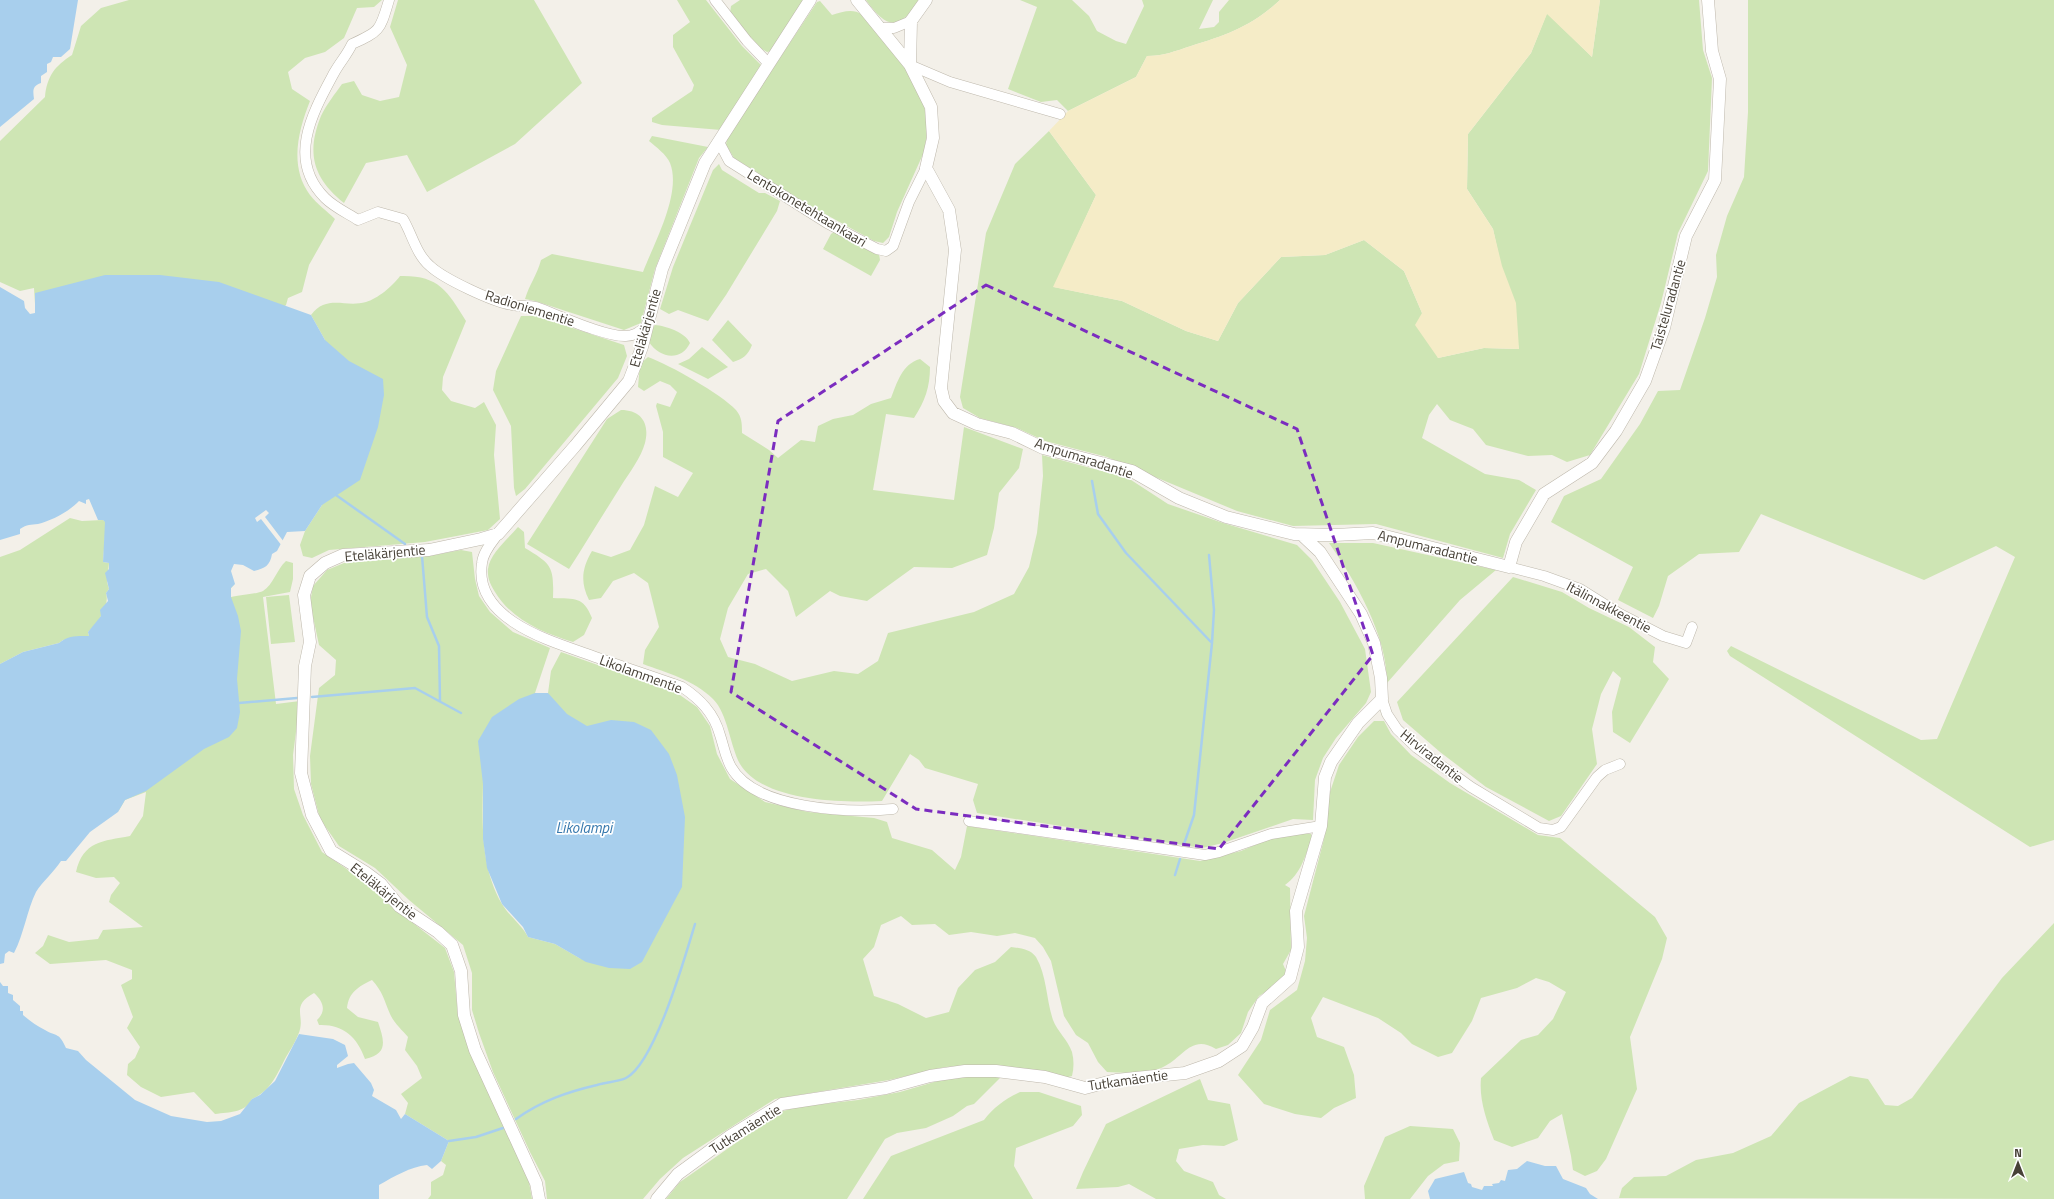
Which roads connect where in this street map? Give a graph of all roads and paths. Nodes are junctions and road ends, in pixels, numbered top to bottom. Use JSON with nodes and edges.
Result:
{"nodes":[{"id":1,"x":389,"y":0,"type":"edge"},
{"id":2,"x":716,"y":0,"type":"edge"},
{"id":3,"x":810,"y":0,"type":"edge"},
{"id":4,"x":857,"y":0,"type":"edge"},
{"id":5,"x":926,"y":0,"type":"edge"},
{"id":6,"x":1708,"y":0,"type":"edge"},
{"id":7,"x":911,"y":21,"type":"junction"},
{"id":8,"x":880,"y":28,"type":"junction"},
{"id":9,"x":769,"y":64,"type":"junction"},
{"id":10,"x":910,"y":65,"type":"junction"},
{"id":11,"x":1060,"y":114,"type":"dead end"},
{"id":12,"x":719,"y":142,"type":"junction"},
{"id":13,"x":926,"y":168,"type":"junction"},
{"id":14,"x":647,"y":326,"type":"junction"},
{"id":15,"x":498,"y":534,"type":"junction"},
{"id":16,"x":1302,"y":535,"type":"junction"},
{"id":17,"x":1509,"y":567,"type":"junction"},
{"id":18,"x":1692,"y":627,"type":"dead end"},
{"id":19,"x":1382,"y":699,"type":"junction"},
{"id":20,"x":1620,"y":764,"type":"dead end"},
{"id":21,"x":893,"y":809,"type":"dead end"},
{"id":22,"x":969,"y":822,"type":"dead end"},
{"id":23,"x":1321,"y":826,"type":"junction"},
{"id":24,"x":538,"y":1199,"type":"edge"},
{"id":25,"x":657,"y":1199,"type":"edge"}],
"edges":[{"from":1,"to":14,"type":"street","name":"Radioniementie"},
{"from":2,"to":9,"type":"street"},
{"from":3,"to":9,"type":"street","name":"Eteläkärjentie"},
{"from":4,"to":8,"type":"street","name":"Lentokonetehtaankaari"},
{"from":5,"to":7,"type":"street"},
{"from":6,"to":17,"type":"street","name":"Taisteluradantie"},
{"from":7,"to":8,"type":"street"},
{"from":7,"to":10,"type":"street"},
{"from":8,"to":10,"type":"street","name":"Lentokonetehtaankaari"},
{"from":9,"to":12,"type":"street","name":"Eteläkärjentie"},
{"from":10,"to":11,"type":"street"},
{"from":10,"to":13,"type":"street","name":"Lentokonetehtaankaari"},
{"from":12,"to":13,"type":"street","name":"Lentokonetehtaankaari"},
{"from":12,"to":14,"type":"street","name":"Eteläkärjentie"},
{"from":13,"to":16,"type":"street","name":"Ampumaradantie"},
{"from":14,"to":15,"type":"street","name":"Eteläkärjentie"},
{"from":15,"to":21,"type":"street","name":"Likolammentie"},
{"from":15,"to":24,"type":"street","name":"Eteläkärjentie"},
{"from":16,"to":17,"type":"street","name":"Ampumaradantie"},
{"from":16,"to":19,"type":"street","name":"Hirviradantie"},
{"from":17,"to":18,"type":"street","name":"Itälinnakkeentie"},
{"from":19,"to":20,"type":"street","name":"Hirviradantie"},
{"from":19,"to":23,"type":"street","name":"Tutkamäentie"},
{"from":22,"to":23,"type":"street"},
{"from":23,"to":25,"type":"street","name":"Tutkamäentie"}]}
